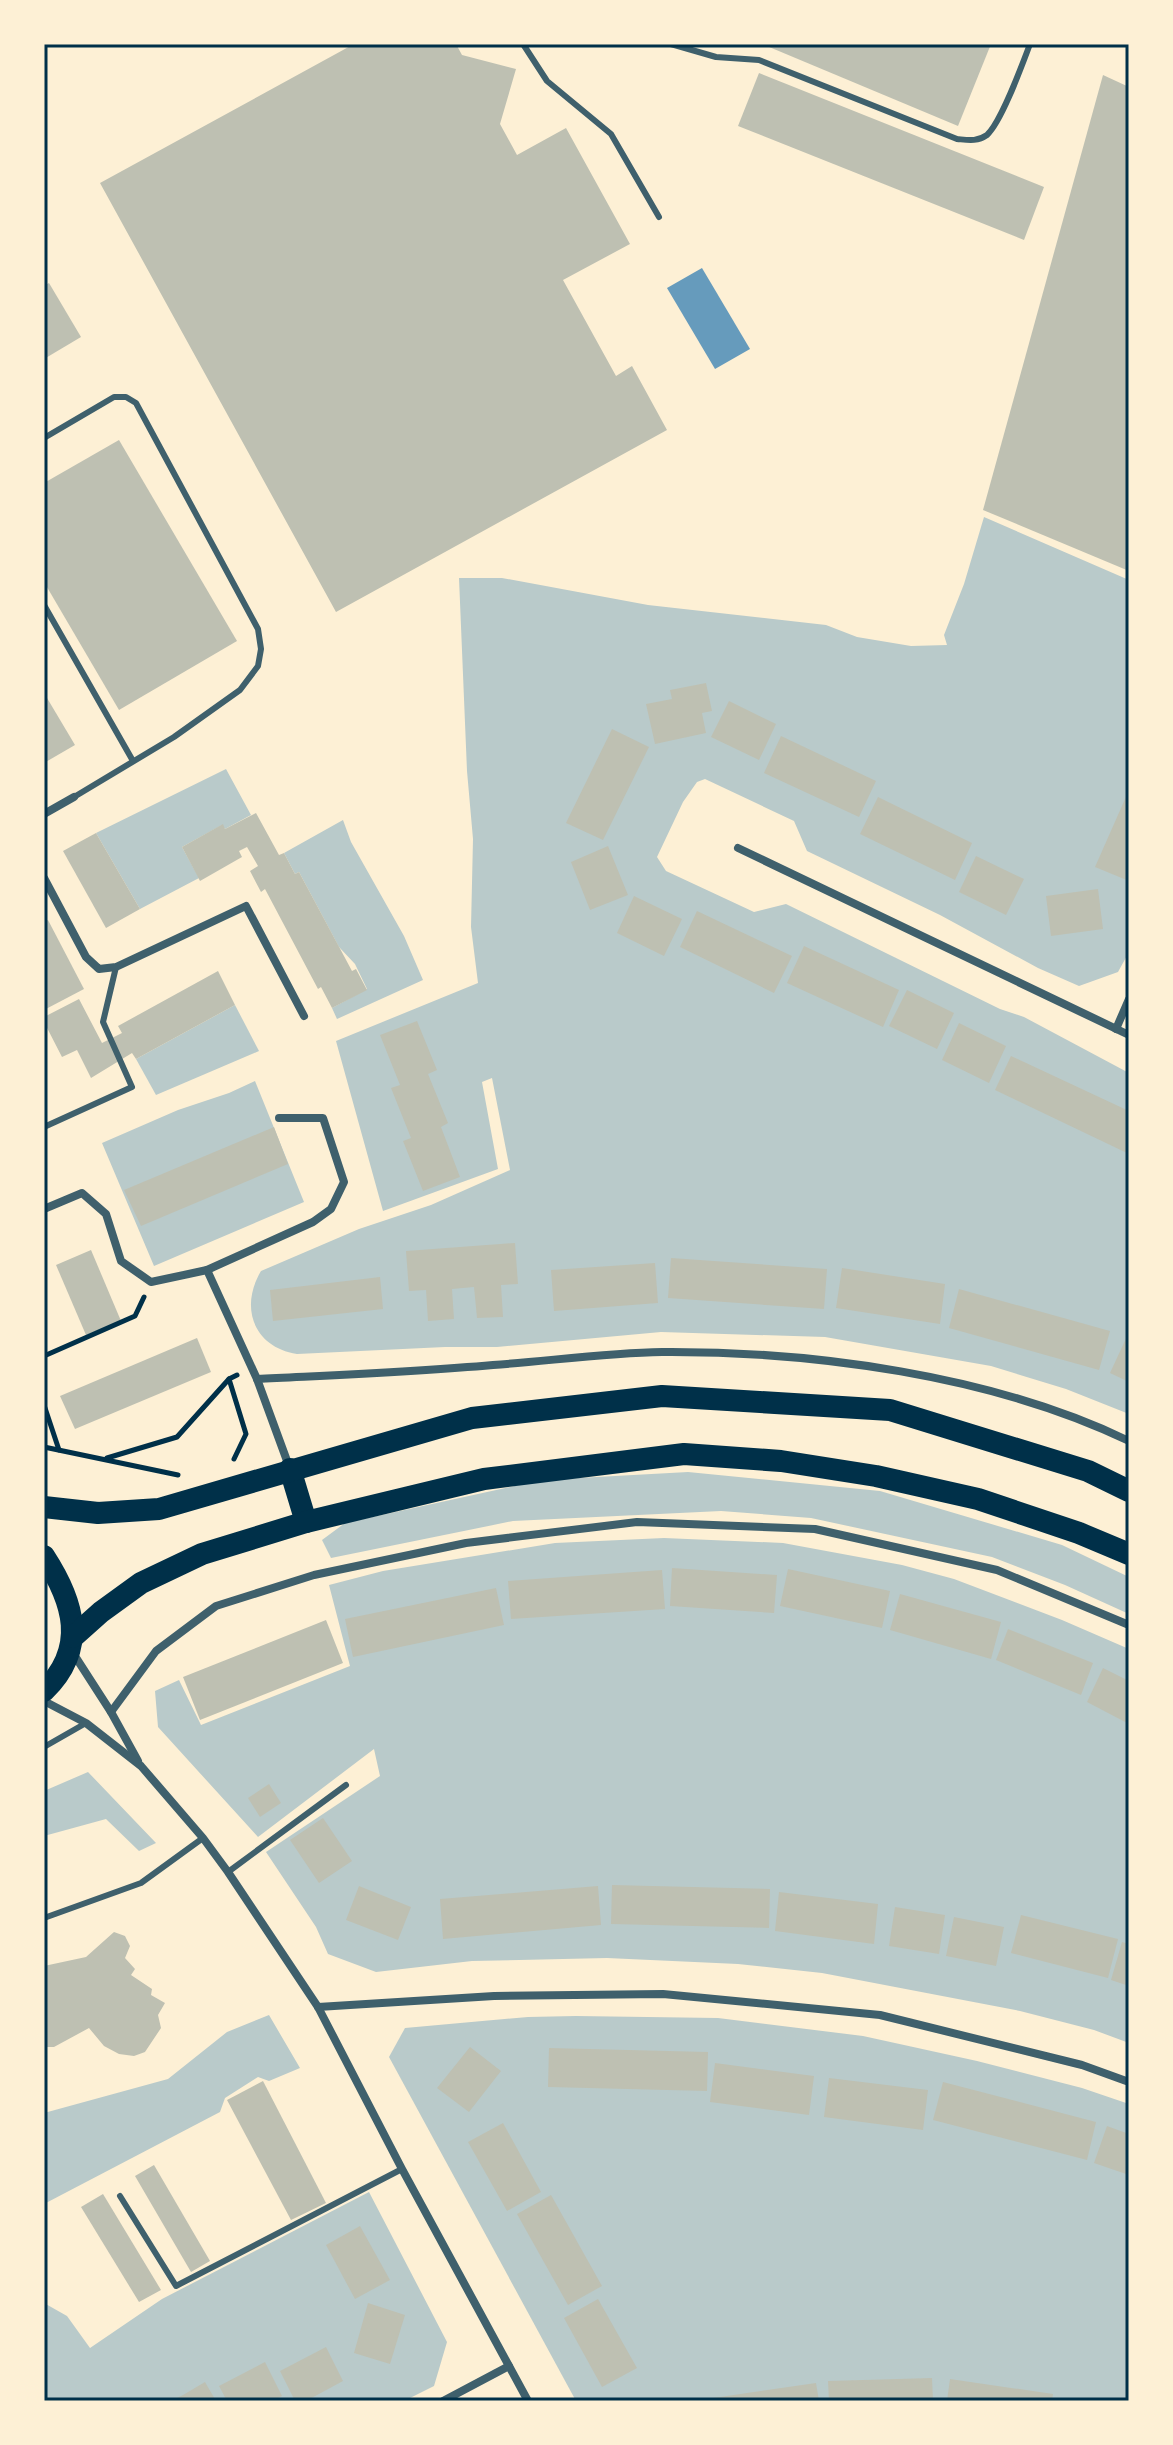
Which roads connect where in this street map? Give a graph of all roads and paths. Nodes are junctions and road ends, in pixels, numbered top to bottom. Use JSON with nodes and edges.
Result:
{"nodes":[{"id":1,"x":523,"y":44,"type":"edge"},
{"id":2,"x":671,"y":44,"type":"edge"},
{"id":3,"x":1030,"y":44,"type":"edge"},
{"id":4,"x":659,"y":217,"type":"dead end"},
{"id":5,"x":44,"y":438,"type":"edge"},
{"id":6,"x":44,"y":605,"type":"edge"},
{"id":7,"x":133,"y":761,"type":"junction"},
{"id":8,"x":74,"y":797,"type":"joint"},
{"id":9,"x":44,"y":814,"type":"edge"},
{"id":10,"x":738,"y":848,"type":"dead end"},
{"id":11,"x":44,"y":878,"type":"edge"},
{"id":12,"x":116,"y":967,"type":"junction"},
{"id":13,"x":1129,"y":999,"type":"edge"},
{"id":14,"x":304,"y":1016,"type":"dead end"},
{"id":15,"x":1116,"y":1029,"type":"junction"},
{"id":16,"x":1129,"y":1035,"type":"edge"},
{"id":17,"x":279,"y":1118,"type":"dead end"},
{"id":18,"x":44,"y":1127,"type":"edge"},
{"id":19,"x":44,"y":1209,"type":"edge"},
{"id":20,"x":207,"y":1270,"type":"junction"},
{"id":21,"x":151,"y":1282,"type":"junction"},
{"id":22,"x":44,"y":1356,"type":"edge"},
{"id":23,"x":229,"y":1379,"type":"dead end"},
{"id":24,"x":257,"y":1379,"type":"junction"},
{"id":25,"x":44,"y":1405,"type":"edge"},
{"id":26,"x":1129,"y":1441,"type":"edge"},
{"id":27,"x":44,"y":1447,"type":"edge"},
{"id":28,"x":59,"y":1450,"type":"junction"},
{"id":29,"x":106,"y":1459,"type":"junction"},
{"id":30,"x":290,"y":1469,"type":"junction"},
{"id":31,"x":183,"y":1476,"type":"dead end"},
{"id":32,"x":1129,"y":1491,"type":"edge"},
{"id":33,"x":44,"y":1507,"type":"edge"},
{"id":34,"x":306,"y":1522,"type":"junction"},
{"id":35,"x":1129,"y":1554,"type":"edge"},
{"id":36,"x":44,"y":1556,"type":"edge"},
{"id":37,"x":1129,"y":1625,"type":"edge"},
{"id":38,"x":71,"y":1643,"type":"junction"},
{"id":39,"x":44,"y":1691,"type":"edge"},
{"id":40,"x":44,"y":1701,"type":"edge"},
{"id":41,"x":111,"y":1712,"type":"junction"},
{"id":42,"x":86,"y":1723,"type":"junction"},
{"id":43,"x":44,"y":1747,"type":"edge"},
{"id":44,"x":141,"y":1766,"type":"junction"},
{"id":45,"x":346,"y":1785,"type":"dead end"},
{"id":46,"x":203,"y":1838,"type":"junction"},
{"id":47,"x":228,"y":1872,"type":"junction"},
{"id":48,"x":44,"y":1918,"type":"edge"},
{"id":49,"x":318,"y":2007,"type":"junction"},
{"id":50,"x":1129,"y":2082,"type":"edge"},
{"id":51,"x":402,"y":2169,"type":"junction"},
{"id":52,"x":120,"y":2196,"type":"dead end"},
{"id":53,"x":509,"y":2366,"type":"junction"},
{"id":54,"x":443,"y":2401,"type":"edge"},
{"id":55,"x":528,"y":2401,"type":"edge"}],
"edges":[{"from":1,"to":4,"type":"lane"},
{"from":2,"to":3,"type":"lane"},
{"from":5,"to":7,"type":"lane"},
{"from":6,"to":7,"type":"lane"},
{"from":7,"to":8,"type":"lane"},
{"from":8,"to":9,"type":"street"},
{"from":10,"to":15,"type":"street"},
{"from":11,"to":12,"type":"street"},
{"from":12,"to":14,"type":"street"},
{"from":12,"to":18,"type":"lane"},
{"from":13,"to":15,"type":"street"},
{"from":15,"to":16,"type":"street"},
{"from":17,"to":20,"type":"street"},
{"from":19,"to":21,"type":"street"},
{"from":20,"to":21,"type":"street"},
{"from":20,"to":24,"type":"street"},
{"from":21,"to":22,"type":"path"},
{"from":23,"to":29,"type":"path"},
{"from":24,"to":26,"type":"street"},
{"from":24,"to":30,"type":"street"},
{"from":25,"to":28,"type":"path"},
{"from":27,"to":28,"type":"path"},
{"from":28,"to":29,"type":"path"},
{"from":29,"to":31,"type":"path"},
{"from":30,"to":32,"type":"highway"},
{"from":30,"to":33,"type":"highway"},
{"from":30,"to":34,"type":"highway"},
{"from":34,"to":35,"type":"highway"},
{"from":34,"to":38,"type":"highway"},
{"from":36,"to":38,"type":"highway"},
{"from":37,"to":41,"type":"street"},
{"from":38,"to":39,"type":"highway"},
{"from":38,"to":41,"type":"street"},
{"from":40,"to":42,"type":"street"},
{"from":41,"to":44,"type":"street"},
{"from":42,"to":43,"type":"lane"},
{"from":42,"to":44,"type":"street"},
{"from":44,"to":46,"type":"street"},
{"from":45,"to":47,"type":"lane"},
{"from":46,"to":47,"type":"street"},
{"from":46,"to":48,"type":"lane"},
{"from":47,"to":49,"type":"street"},
{"from":49,"to":50,"type":"street"},
{"from":49,"to":51,"type":"street"},
{"from":51,"to":52,"type":"lane"},
{"from":51,"to":53,"type":"street"},
{"from":53,"to":54,"type":"street"},
{"from":53,"to":55,"type":"street"}]}
